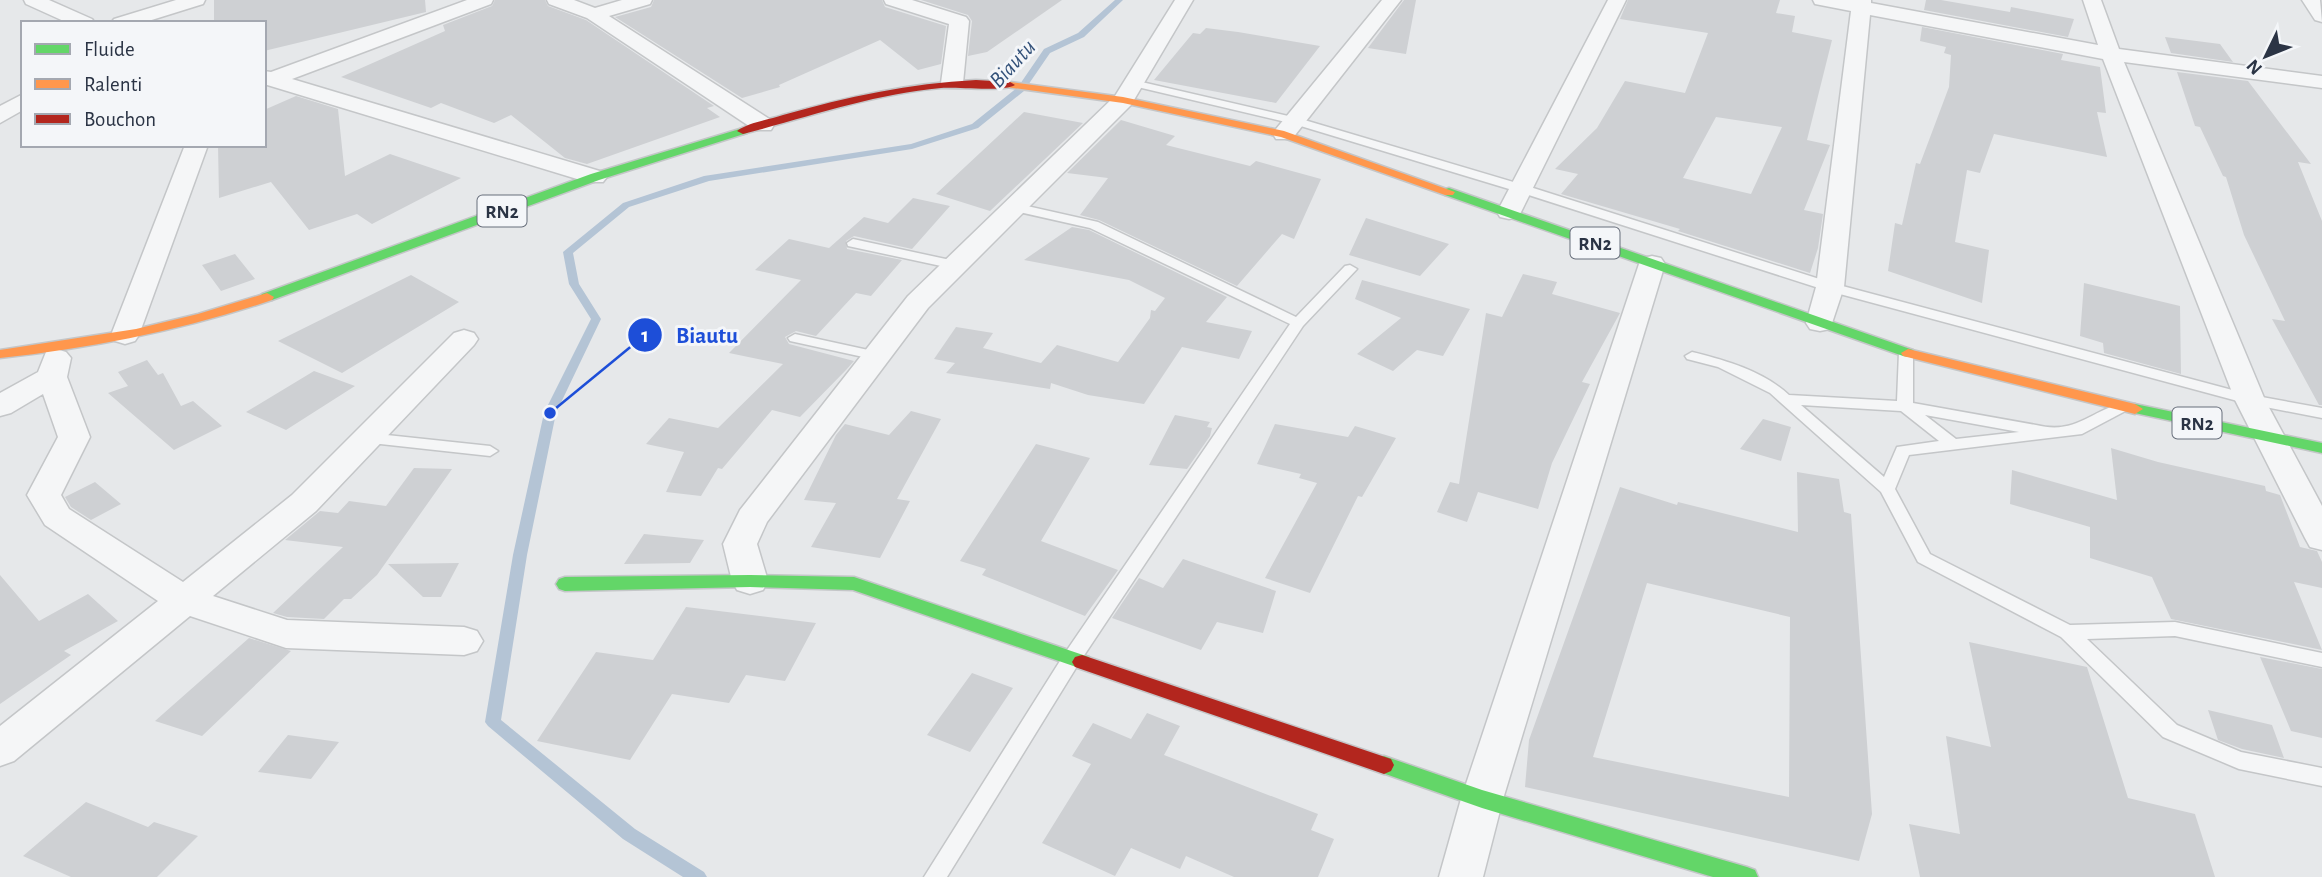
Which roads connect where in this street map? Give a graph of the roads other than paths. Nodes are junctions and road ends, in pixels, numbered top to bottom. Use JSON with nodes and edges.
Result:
{"nodes":[{"id":1,"x":33,"y":0,"type":"edge"},
{"id":2,"x":196,"y":0,"type":"edge"},
{"id":3,"x":484,"y":0,"type":"edge"},
{"id":4,"x":556,"y":0,"type":"edge"},
{"id":5,"x":643,"y":0,"type":"edge"},
{"id":6,"x":893,"y":0,"type":"edge"},
{"id":7,"x":1184,"y":0,"type":"edge"},
{"id":8,"x":1392,"y":0,"type":"edge"},
{"id":9,"x":1617,"y":0,"type":"edge"},
{"id":10,"x":1822,"y":0,"type":"edge"},
{"id":11,"x":2092,"y":0,"type":"edge"},
{"id":12,"x":2311,"y":0,"type":"edge"},
{"id":13,"x":1861,"y":4,"type":"edge"},
{"id":14,"x":594,"y":14,"type":"junction"},
{"id":15,"x":2322,"y":16,"type":"edge"},
{"id":16,"x":80,"y":21,"type":"edge"},
{"id":17,"x":128,"y":21,"type":"edge"},
{"id":18,"x":2110,"y":54,"type":"junction"},
{"id":19,"x":268,"y":78,"type":"edge"},
{"id":20,"x":2322,"y":82,"type":"edge"},
{"id":21,"x":952,"y":83,"type":"junction"},
{"id":22,"x":1128,"y":91,"type":"junction"},
{"id":23,"x":21,"y":101,"type":"edge"},
{"id":24,"x":0,"y":116,"type":"edge"},
{"id":25,"x":762,"y":125,"type":"junction"},
{"id":26,"x":1291,"y":127,"type":"junction"},
{"id":27,"x":196,"y":147,"type":"edge"},
{"id":28,"x":595,"y":177,"type":"junction"},
{"id":29,"x":1523,"y":188,"type":"junction"},
{"id":30,"x":1014,"y":207,"type":"junction"},
{"id":31,"x":1509,"y":212,"type":"junction"},
{"id":32,"x":853,"y":243,"type":"dead end"},
{"id":33,"x":1652,"y":264,"type":"junction"},
{"id":34,"x":955,"y":265,"type":"junction"},
{"id":35,"x":1350,"y":269,"type":"dead end"},
{"id":36,"x":1830,"y":288,"type":"junction"},
{"id":37,"x":1298,"y":323,"type":"junction"},
{"id":38,"x":1820,"y":323,"type":"junction"},
{"id":39,"x":125,"y":335,"type":"junction"},
{"id":40,"x":795,"y":338,"type":"dead end"},
{"id":41,"x":464,"y":339,"type":"dead end"},
{"id":42,"x":1906,"y":352,"type":"junction"},
{"id":43,"x":0,"y":354,"type":"edge"},
{"id":44,"x":877,"y":356,"type":"junction"},
{"id":45,"x":1692,"y":356,"type":"dead end"},
{"id":46,"x":55,"y":362,"type":"junction"},
{"id":47,"x":1785,"y":399,"type":"junction"},
{"id":48,"x":2250,"y":400,"type":"junction"},
{"id":49,"x":0,"y":406,"type":"edge"},
{"id":50,"x":1905,"y":406,"type":"junction"},
{"id":51,"x":2124,"y":407,"type":"junction"},
{"id":52,"x":2322,"y":413,"type":"edge"},
{"id":53,"x":2052,"y":433,"type":"junction"},
{"id":54,"x":368,"y":438,"type":"junction"},
{"id":55,"x":2270,"y":438,"type":"junction"},
{"id":56,"x":1952,"y":444,"type":"junction"},
{"id":57,"x":2322,"y":448,"type":"edge"},
{"id":58,"x":490,"y":451,"type":"dead end"},
{"id":59,"x":1887,"y":489,"type":"junction"},
{"id":60,"x":2322,"y":538,"type":"edge"},
{"id":61,"x":750,"y":581,"type":"junction"},
{"id":62,"x":565,"y":584,"type":"dead end"},
{"id":63,"x":184,"y":600,"type":"junction"},
{"id":64,"x":2067,"y":632,"type":"junction"},
{"id":65,"x":464,"y":641,"type":"dead end"},
{"id":66,"x":1072,"y":658,"type":"junction"},
{"id":67,"x":2322,"y":660,"type":"edge"},
{"id":68,"x":0,"y":749,"type":"edge"},
{"id":69,"x":2322,"y":777,"type":"edge"},
{"id":70,"x":1482,"y":799,"type":"junction"},
{"id":71,"x":935,"y":877,"type":"edge"},
{"id":72,"x":1461,"y":877,"type":"edge"},
{"id":73,"x":1747,"y":877,"type":"edge"}],
"edges":[{"from":1,"to":16,"type":"street"},
{"from":2,"to":17,"type":"street"},
{"from":3,"to":19,"type":"street"},
{"from":4,"to":14,"type":"street"},
{"from":5,"to":14,"type":"street"},
{"from":6,"to":21,"type":"street"},
{"from":7,"to":22,"type":"street"},
{"from":8,"to":26,"type":"street"},
{"from":9,"to":29,"type":"street"},
{"from":10,"to":13,"type":"street"},
{"from":11,"to":18,"type":"street"},
{"from":12,"to":15,"type":"street"},
{"from":13,"to":18,"type":"street"},
{"from":13,"to":36,"type":"street"},
{"from":14,"to":25,"type":"street"},
{"from":18,"to":20,"type":"street"},
{"from":18,"to":48,"type":"street"},
{"from":19,"to":28,"type":"street"},
{"from":21,"to":22,"type":"main road","number":"RN2"},
{"from":21,"to":25,"type":"main road","number":"RN2"},
{"from":22,"to":26,"type":"main road","number":"RN2"},
{"from":22,"to":30,"type":"street"},
{"from":23,"to":24,"type":"street"},
{"from":25,"to":28,"type":"main road","number":"RN2"},
{"from":26,"to":29,"type":"lane"},
{"from":26,"to":31,"type":"main road","number":"RN2"},
{"from":27,"to":39,"type":"street"},
{"from":28,"to":39,"type":"main road","number":"RN2"},
{"from":29,"to":31,"type":"street"},
{"from":29,"to":36,"type":"lane"},
{"from":30,"to":34,"type":"street"},
{"from":30,"to":37,"type":"lane"},
{"from":31,"to":33,"type":"main road","number":"RN2"},
{"from":32,"to":34,"type":"lane"},
{"from":33,"to":38,"type":"main road","number":"RN2"},
{"from":33,"to":70,"type":"street"},
{"from":34,"to":44,"type":"street"},
{"from":35,"to":37,"type":"lane"},
{"from":36,"to":38,"type":"street"},
{"from":36,"to":48,"type":"lane"},
{"from":37,"to":66,"type":"lane"},
{"from":38,"to":42,"type":"main road","number":"RN2"},
{"from":39,"to":46,"type":"main road","number":"RN2"},
{"from":40,"to":44,"type":"lane"},
{"from":41,"to":54,"type":"street"},
{"from":42,"to":50,"type":"lane"},
{"from":42,"to":51,"type":"main road","number":"RN2"},
{"from":43,"to":46,"type":"main road","number":"RN2"},
{"from":44,"to":61,"type":"street"},
{"from":45,"to":47,"type":"lane"},
{"from":46,"to":49,"type":"street"},
{"from":46,"to":63,"type":"street"},
{"from":47,"to":50,"type":"lane"},
{"from":47,"to":59,"type":"lane"},
{"from":48,"to":52,"type":"lane"},
{"from":48,"to":55,"type":"street"},
{"from":50,"to":53,"type":"lane"},
{"from":50,"to":56,"type":"lane"},
{"from":51,"to":53,"type":"lane"},
{"from":51,"to":55,"type":"main road","number":"RN2"},
{"from":53,"to":56,"type":"lane"},
{"from":54,"to":58,"type":"lane"},
{"from":54,"to":63,"type":"street"},
{"from":55,"to":57,"type":"main road","number":"RN2"},
{"from":55,"to":60,"type":"street"},
{"from":56,"to":59,"type":"lane"},
{"from":59,"to":64,"type":"lane"},
{"from":61,"to":62,"type":"main road"},
{"from":61,"to":66,"type":"main road"},
{"from":63,"to":65,"type":"street"},
{"from":63,"to":68,"type":"street"},
{"from":64,"to":67,"type":"lane"},
{"from":64,"to":69,"type":"lane"},
{"from":66,"to":70,"type":"main road"},
{"from":66,"to":71,"type":"lane"},
{"from":70,"to":72,"type":"street"},
{"from":70,"to":73,"type":"main road"}]}
